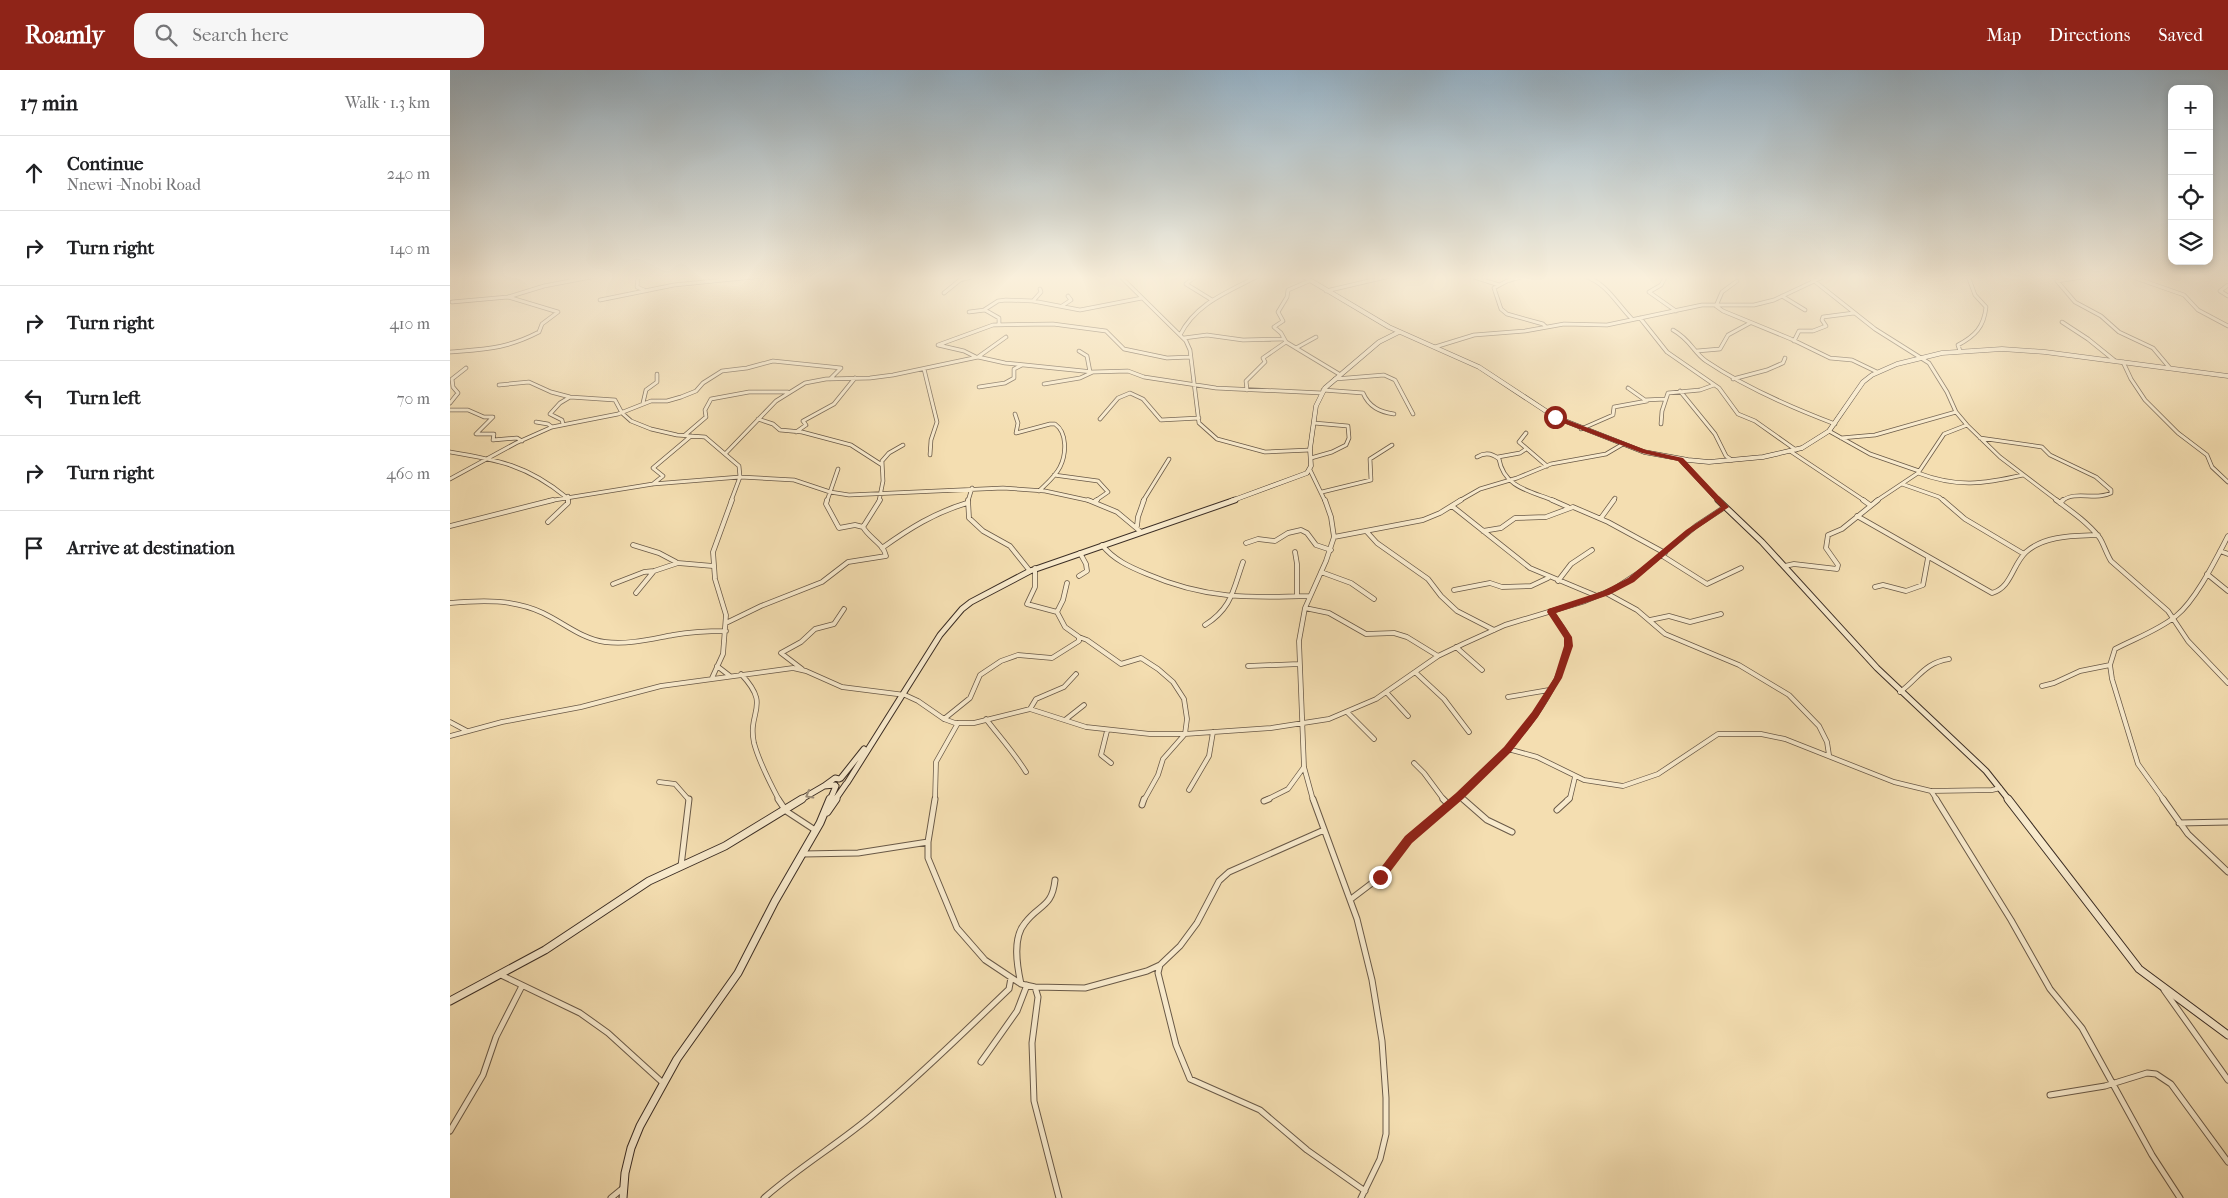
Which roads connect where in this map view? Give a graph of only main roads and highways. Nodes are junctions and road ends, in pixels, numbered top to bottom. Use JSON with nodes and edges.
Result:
{"nodes":[{"id":1,"x":1389,"y":329,"type":"edge"},
{"id":2,"x":1392,"y":329,"type":"edge"},
{"id":3,"x":1399,"y":332,"type":"junction"},
{"id":4,"x":1386,"y":337,"type":"junction"},
{"id":5,"x":2228,"y":376,"type":"edge"},
{"id":6,"x":1680,"y":459,"type":"junction"},
{"id":7,"x":876,"y":736,"type":"junction"},
{"id":8,"x":838,"y":782,"type":"junction"},
{"id":9,"x":846,"y":784,"type":"junction"},
{"id":10,"x":820,"y":822,"type":"junction"},
{"id":11,"x":450,"y":1001,"type":"edge"},
{"id":12,"x":2228,"y":1035,"type":"edge"},
{"id":13,"x":623,"y":1198,"type":"edge"}],
"edges":[{"from":1,"to":4,"type":"main road"},
{"from":2,"to":3,"type":"main road"},
{"from":3,"to":4,"type":"main road"},
{"from":3,"to":6,"type":"main road"},
{"from":4,"to":7,"type":"main road"},
{"from":5,"to":6,"type":"main road"},
{"from":6,"to":12,"type":"main road"},
{"from":7,"to":8,"type":"main road"},
{"from":7,"to":9,"type":"main road"},
{"from":8,"to":9,"type":"main road"},
{"from":8,"to":10,"type":"main road"},
{"from":8,"to":11,"type":"main road","one_way":true},
{"from":9,"to":10,"type":"main road"},
{"from":10,"to":13,"type":"main road"}]}
